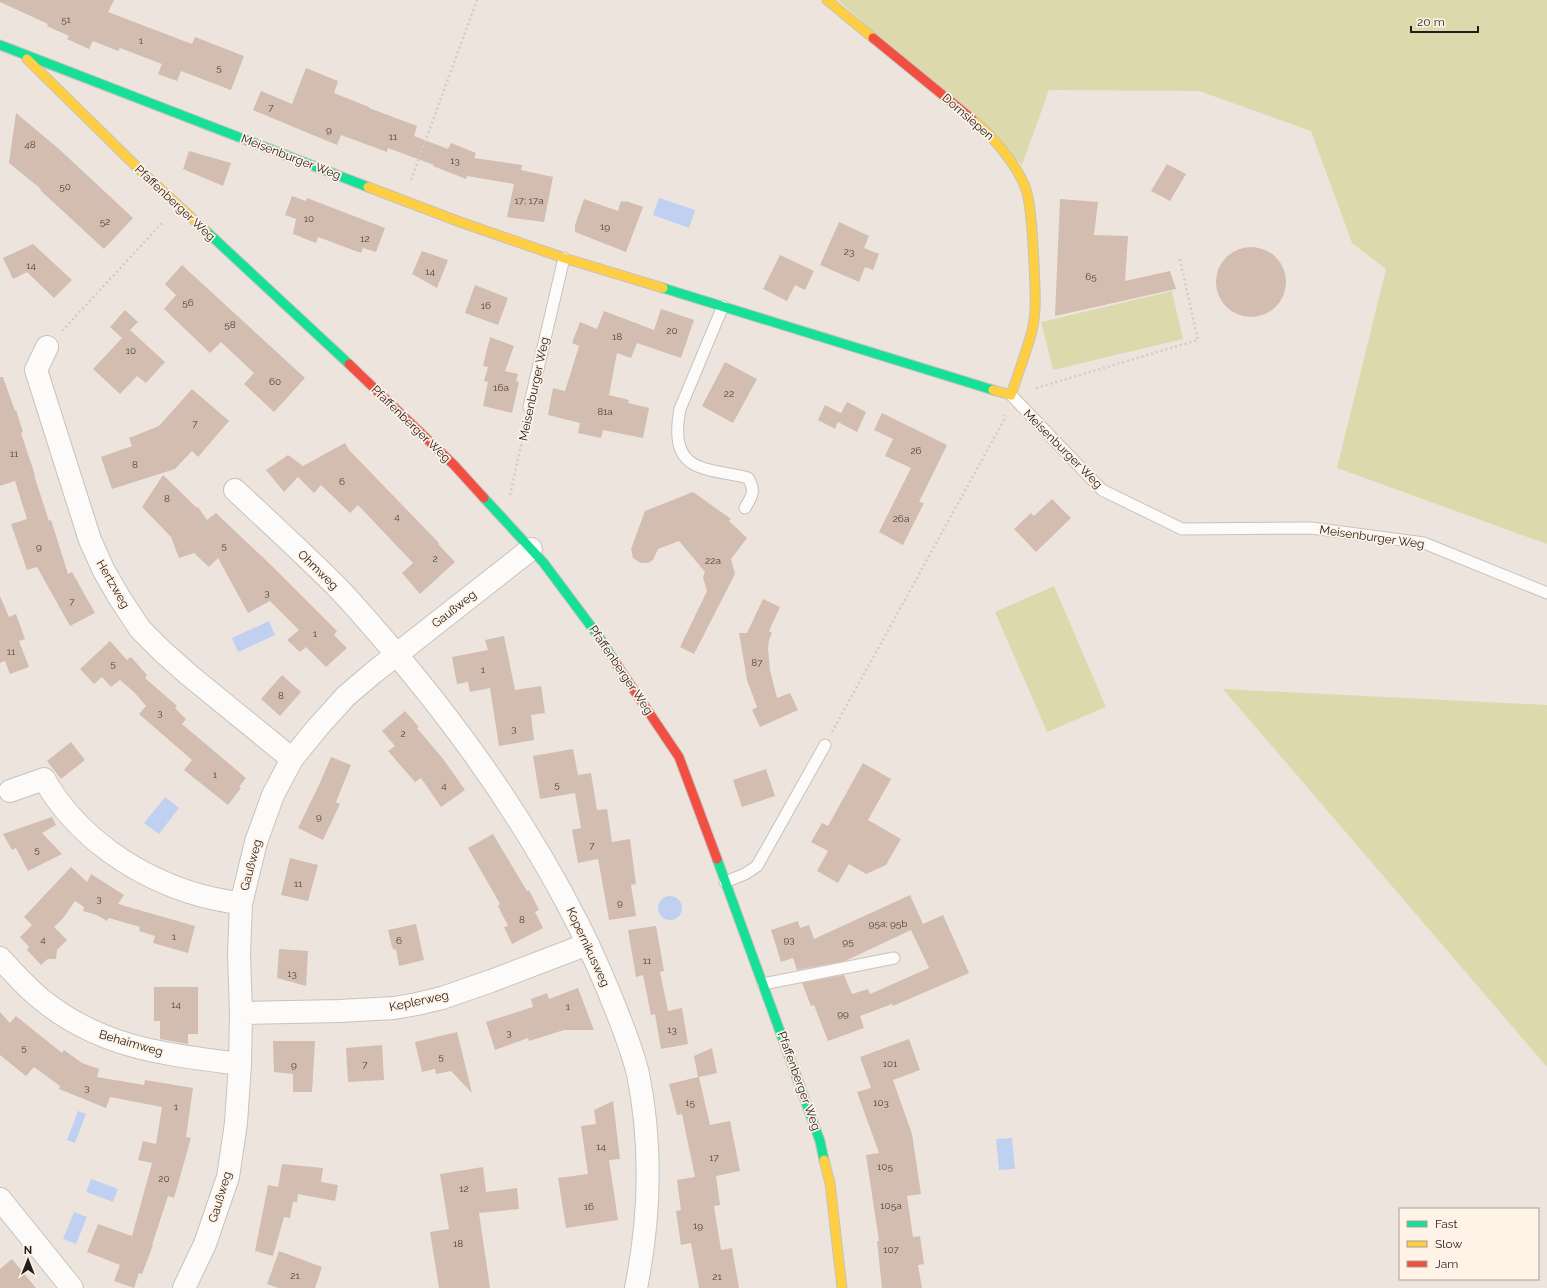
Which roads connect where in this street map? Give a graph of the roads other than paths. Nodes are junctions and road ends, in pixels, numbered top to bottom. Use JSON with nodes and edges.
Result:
{"nodes":[{"id":1,"x":827,"y":0,"type":"edge"},
{"id":2,"x":0,"y":45,"type":"edge"},
{"id":3,"x":20,"y":53,"type":"junction"},
{"id":4,"x":564,"y":258,"type":"junction"},
{"id":5,"x":723,"y":306,"type":"junction"},
{"id":6,"x":46,"y":347,"type":"road end"},
{"id":7,"x":1011,"y":395,"type":"junction"},
{"id":8,"x":530,"y":407,"type":"road end"},
{"id":9,"x":235,"y":490,"type":"dead end"},
{"id":10,"x":745,"y":508,"type":"dead end"},
{"id":11,"x":531,"y":549,"type":"junction"},
{"id":12,"x":1547,"y":593,"type":"edge"},
{"id":13,"x":396,"y":654,"type":"junction"},
{"id":14,"x":826,"y":745,"type":"road end"},
{"id":15,"x":292,"y":758,"type":"junction"},
{"id":16,"x":10,"y":791,"type":"dead end"},
{"id":17,"x":725,"y":882,"type":"junction"},
{"id":18,"x":241,"y":904,"type":"junction"},
{"id":19,"x":588,"y":944,"type":"junction"},
{"id":20,"x":0,"y":958,"type":"edge"},
{"id":21,"x":894,"y":958,"type":"dead end"},
{"id":22,"x":763,"y":984,"type":"junction"},
{"id":23,"x":241,"y":1013,"type":"junction"},
{"id":24,"x":240,"y":1064,"type":"junction"},
{"id":25,"x":0,"y":1199,"type":"edge"},
{"id":26,"x":72,"y":1288,"type":"edge"},
{"id":27,"x":184,"y":1288,"type":"edge"},
{"id":28,"x":636,"y":1288,"type":"edge"},
{"id":29,"x":842,"y":1288,"type":"edge"}],
"edges":[{"from":1,"to":7,"type":"main road","name":"Dornsiepen"},
{"from":2,"to":3,"type":"main road","name":"Pfaffenberger Weg"},
{"from":3,"to":4,"type":"main road","name":"Meisenburger Weg"},
{"from":3,"to":11,"type":"main road","name":"Pfaffenberger Weg"},
{"from":4,"to":5,"type":"main road","name":"Meisenburger Weg"},
{"from":4,"to":8,"type":"lane","name":"Meisenburger Weg"},
{"from":5,"to":7,"type":"main road","name":"Meisenburger Weg"},
{"from":5,"to":10,"type":"lane"},
{"from":6,"to":15,"type":"street","name":"Hertzweg"},
{"from":7,"to":12,"type":"lane","name":"Meisenburger Weg"},
{"from":9,"to":13,"type":"street","name":"Ohmweg"},
{"from":11,"to":13,"type":"street","name":"Gaußweg"},
{"from":11,"to":17,"type":"main road","name":"Pfaffenberger Weg"},
{"from":13,"to":15,"type":"street","name":"Gaußweg"},
{"from":13,"to":19,"type":"street","name":"Kopernikusweg"},
{"from":14,"to":17,"type":"lane"},
{"from":15,"to":18,"type":"street","name":"Gaußweg"},
{"from":16,"to":18,"type":"street"},
{"from":17,"to":22,"type":"main road","name":"Pfaffenberger Weg"},
{"from":18,"to":23,"type":"street","name":"Gaußweg"},
{"from":19,"to":23,"type":"street","name":"Keplerweg"},
{"from":19,"to":28,"type":"street","name":"Kopernikusweg"},
{"from":20,"to":24,"type":"street","name":"Behaimweg"},
{"from":21,"to":22,"type":"lane"},
{"from":22,"to":29,"type":"main road","name":"Pfaffenberger Weg"},
{"from":23,"to":24,"type":"street","name":"Gaußweg"},
{"from":24,"to":27,"type":"street","name":"Gaußweg"},
{"from":25,"to":26,"type":"street"}]}
